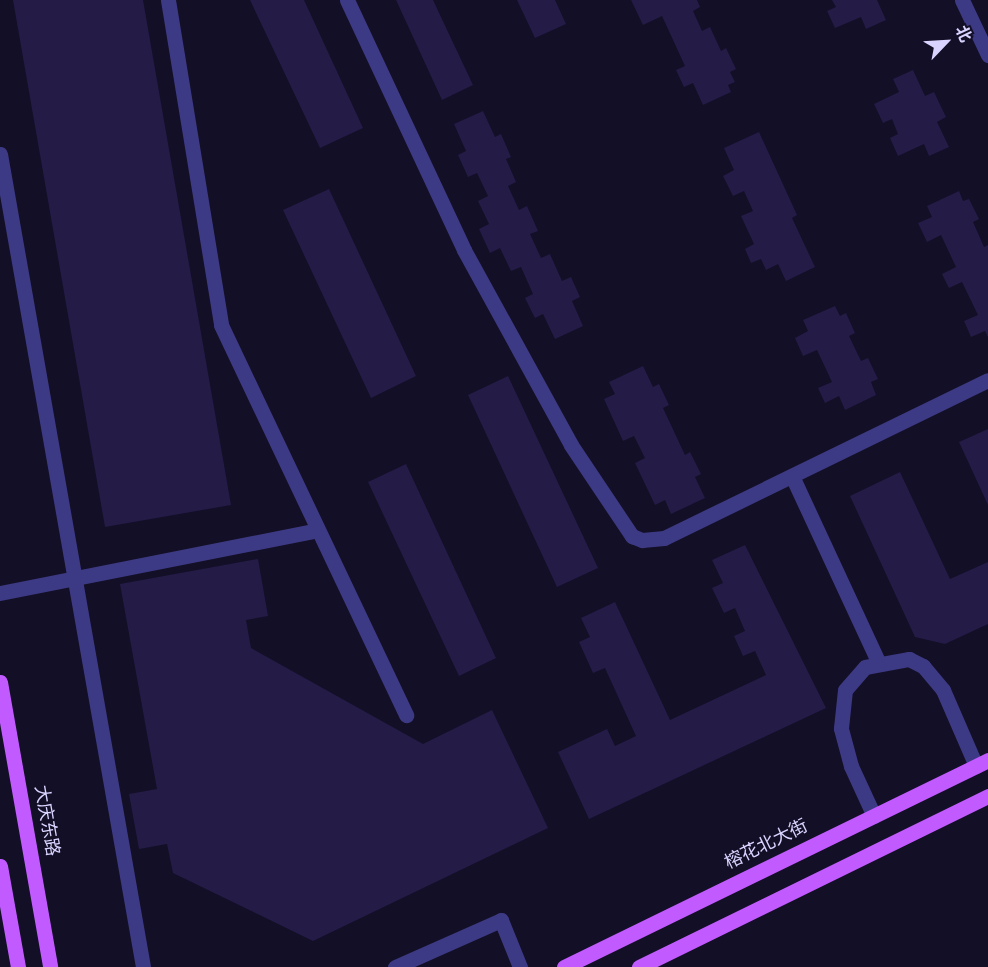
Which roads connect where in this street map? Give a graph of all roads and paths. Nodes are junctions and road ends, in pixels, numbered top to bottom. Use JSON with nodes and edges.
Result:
{"nodes":[{"id":1,"x":168,"y":0,"type":"edge"},
{"id":2,"x":347,"y":0,"type":"edge"},
{"id":3,"x":962,"y":0,"type":"edge"},
{"id":4,"x":988,"y":55,"type":"edge"},
{"id":5,"x":0,"y":154,"type":"edge"},
{"id":6,"x":6,"y":224,"type":"edge"},
{"id":7,"x":988,"y":380,"type":"edge"},
{"id":8,"x":792,"y":476,"type":"junction"},
{"id":9,"x":318,"y":530,"type":"junction"},
{"id":10,"x":75,"y":579,"type":"junction"},
{"id":11,"x":0,"y":593,"type":"edge"},
{"id":12,"x":879,"y":663,"type":"junction"},
{"id":13,"x":0,"y":682,"type":"edge"},
{"id":14,"x":406,"y":715,"type":"dead end"},
{"id":15,"x":982,"y":763,"type":"edge"},
{"id":16,"x":988,"y":796,"type":"edge"},
{"id":17,"x":874,"y":816,"type":"junction"},
{"id":18,"x":0,"y":866,"type":"edge"},
{"id":19,"x":18,"y":967,"type":"edge"},
{"id":20,"x":50,"y":967,"type":"edge"},
{"id":21,"x":142,"y":967,"type":"edge"},
{"id":22,"x":395,"y":967,"type":"edge"},
{"id":23,"x":520,"y":967,"type":"edge"},
{"id":24,"x":564,"y":967,"type":"edge"},
{"id":25,"x":639,"y":967,"type":"edge"}],
"edges":[{"from":1,"to":9,"type":"lane"},
{"from":2,"to":8,"type":"lane"},
{"from":3,"to":4,"type":"lane"},
{"from":5,"to":6,"type":"lane"},
{"from":6,"to":10,"type":"lane"},
{"from":7,"to":8,"type":"lane"},
{"from":8,"to":12,"type":"lane"},
{"from":9,"to":10,"type":"lane"},
{"from":9,"to":14,"type":"lane"},
{"from":10,"to":11,"type":"lane"},
{"from":10,"to":21,"type":"lane"},
{"from":12,"to":15,"type":"lane"},
{"from":12,"to":17,"type":"lane"},
{"from":13,"to":20,"type":"main road","name":"大庆东路"},
{"from":15,"to":17,"type":"main road","name":"榕花北大街"},
{"from":16,"to":25,"type":"main road"},
{"from":17,"to":24,"type":"main road","name":"榕花北大街"},
{"from":18,"to":19,"type":"main road"},
{"from":22,"to":23,"type":"lane"}]}
